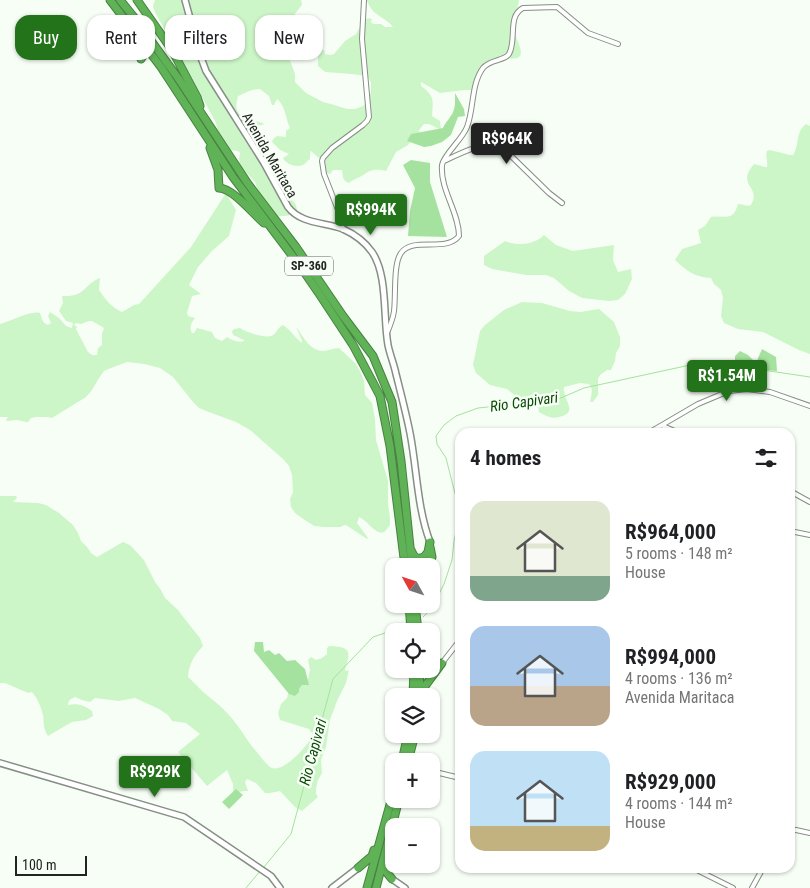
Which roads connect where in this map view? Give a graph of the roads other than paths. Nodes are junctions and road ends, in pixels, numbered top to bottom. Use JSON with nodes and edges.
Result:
{"nodes":[{"id":1,"x":110,"y":0,"type":"edge"},
{"id":2,"x":120,"y":0,"type":"edge"},
{"id":3,"x":137,"y":0,"type":"edge"},
{"id":4,"x":185,"y":0,"type":"edge"},
{"id":5,"x":364,"y":0,"type":"edge"},
{"id":6,"x":122,"y":15,"type":"edge"},
{"id":7,"x":618,"y":44,"type":"dead end"},
{"id":8,"x":155,"y":59,"type":"edge"},
{"id":9,"x":151,"y":60,"type":"edge"},
{"id":10,"x":161,"y":67,"type":"junction"},
{"id":11,"x":201,"y":113,"type":"junction"},
{"id":12,"x":201,"y":128,"type":"junction"},
{"id":13,"x":444,"y":161,"type":"junction"},
{"id":14,"x":562,"y":203,"type":"dead end"},
{"id":15,"x":343,"y":230,"type":"junction"},
{"id":16,"x":274,"y":232,"type":"junction"},
{"id":17,"x":387,"y":333,"type":"junction"},
{"id":18,"x":810,"y":406,"type":"edge"},
{"id":19,"x":663,"y":426,"type":"junction"},
{"id":20,"x":659,"y":428,"type":"edge"},
{"id":21,"x":668,"y":428,"type":"edge"},
{"id":22,"x":795,"y":494,"type":"edge"},
{"id":23,"x":810,"y":502,"type":"edge"},
{"id":24,"x":795,"y":532,"type":"edge"},
{"id":25,"x":810,"y":535,"type":"edge"},
{"id":26,"x":430,"y":542,"type":"junction"},
{"id":27,"x":410,"y":547,"type":"junction"},
{"id":28,"x":403,"y":558,"type":"edge"},
{"id":29,"x":411,"y":558,"type":"edge"},
{"id":30,"x":432,"y":558,"type":"edge"},
{"id":31,"x":455,"y":646,"type":"edge"},
{"id":32,"x":442,"y":663,"type":"joint"},
{"id":33,"x":424,"y":688,"type":"edge"},
{"id":34,"x":0,"y":763,"type":"edge"},
{"id":35,"x":440,"y":773,"type":"edge"},
{"id":36,"x":455,"y":777,"type":"edge"},
{"id":37,"x":389,"y":808,"type":"edge"},
{"id":38,"x":384,"y":824,"type":"junction"},
{"id":39,"x":795,"y":830,"type":"edge"},
{"id":40,"x":810,"y":833,"type":"edge"},
{"id":41,"x":385,"y":853,"type":"edge"},
{"id":42,"x":358,"y":868,"type":"junction"},
{"id":43,"x":387,"y":873,"type":"edge"},
{"id":44,"x":704,"y":873,"type":"edge"},
{"id":45,"x":760,"y":873,"type":"edge"},
{"id":46,"x":392,"y":879,"type":"junction"},
{"id":47,"x":280,"y":888,"type":"edge"},
{"id":48,"x":332,"y":888,"type":"edge"},
{"id":49,"x":367,"y":888,"type":"edge"},
{"id":50,"x":376,"y":888,"type":"edge"},
{"id":51,"x":405,"y":888,"type":"edge"},
{"id":52,"x":733,"y":888,"type":"edge"},
{"id":53,"x":752,"y":888,"type":"edge"}],
"edges":[{"from":1,"to":6,"type":"highway","number":"SP-360"},
{"from":2,"to":11,"type":"highway","number":"SP-360"},
{"from":3,"to":11,"type":"highway"},
{"from":4,"to":15,"type":"street","name":"Avenida Maritaca"},
{"from":5,"to":15,"type":"street"},
{"from":7,"to":13,"type":"street"},
{"from":8,"to":10,"type":"highway","number":"SP-360"},
{"from":9,"to":10,"type":"highway"},
{"from":10,"to":12,"type":"highway","number":"SP-360"},
{"from":11,"to":27,"type":"highway","number":"SP-360"},
{"from":12,"to":16,"type":"highway","number":"SP-360"},
{"from":12,"to":16,"type":"highway"},
{"from":13,"to":14,"type":"street"},
{"from":13,"to":17,"type":"street"},
{"from":15,"to":17,"type":"street","name":"Avenida Maritaca"},
{"from":16,"to":28,"type":"highway","number":"SP-360"},
{"from":17,"to":26,"type":"street","name":"Avenida Maritaca"},
{"from":18,"to":19,"type":"street"},
{"from":19,"to":20,"type":"street"},
{"from":19,"to":21,"type":"street"},
{"from":22,"to":23,"type":"street"},
{"from":24,"to":25,"type":"street"},
{"from":26,"to":27,"type":"highway"},
{"from":26,"to":30,"type":"highway"},
{"from":27,"to":29,"type":"highway","number":"SP-360"},
{"from":31,"to":32,"type":"street"},
{"from":32,"to":33,"type":"highway"},
{"from":34,"to":47,"type":"street"},
{"from":35,"to":36,"type":"street"},
{"from":37,"to":38,"type":"highway"},
{"from":38,"to":42,"type":"highway"},
{"from":38,"to":49,"type":"highway"},
{"from":39,"to":40,"type":"street"},
{"from":41,"to":50,"type":"highway"},
{"from":42,"to":48,"type":"street"},
{"from":42,"to":49,"type":"highway"},
{"from":43,"to":46,"type":"highway"},
{"from":44,"to":52,"type":"street"},
{"from":45,"to":53,"type":"street"},
{"from":46,"to":50,"type":"highway"},
{"from":46,"to":51,"type":"street"}]}
